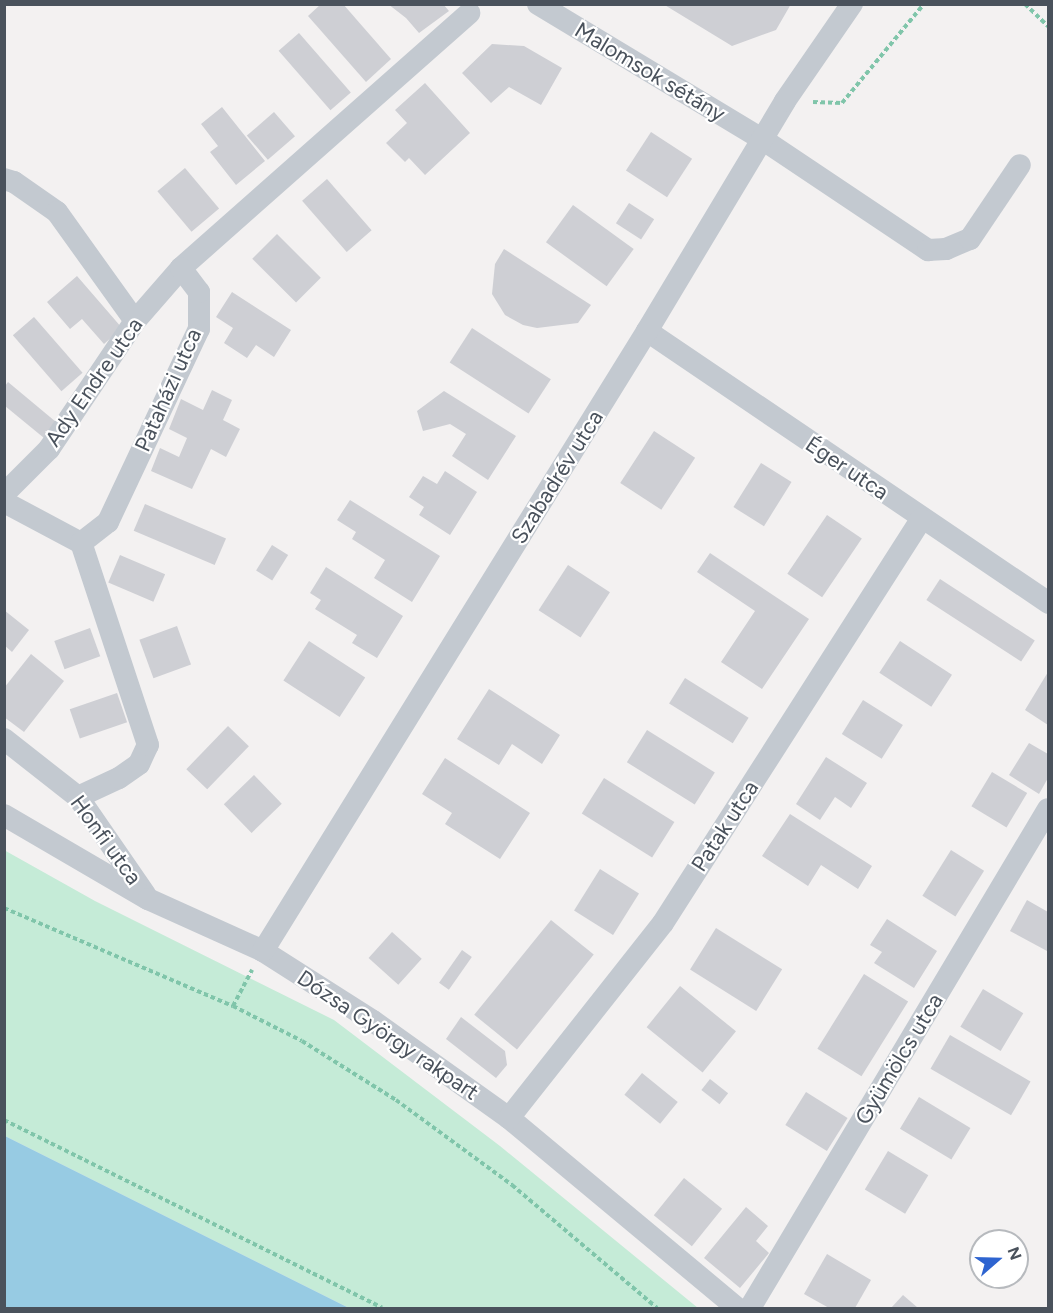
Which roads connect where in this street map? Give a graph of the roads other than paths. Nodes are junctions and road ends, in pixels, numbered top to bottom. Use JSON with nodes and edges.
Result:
{"nodes":[{"id":1,"x":538,"y":4,"type":"edge"},
{"id":2,"x":852,"y":4,"type":"edge"},
{"id":3,"x":469,"y":13,"type":"dead end"},
{"id":4,"x":762,"y":139,"type":"junction"},
{"id":5,"x":1020,"y":165,"type":"dead end"},
{"id":6,"x":4,"y":179,"type":"edge"},
{"id":7,"x":181,"y":268,"type":"junction"},
{"id":8,"x":135,"y":321,"type":"junction"},
{"id":9,"x":647,"y":331,"type":"junction"},
{"id":10,"x":4,"y":494,"type":"edge"},
{"id":11,"x":4,"y":501,"type":"edge"},
{"id":12,"x":921,"y":519,"type":"junction"},
{"id":13,"x":81,"y":543,"type":"junction"},
{"id":14,"x":1048,"y":603,"type":"edge"},
{"id":15,"x":4,"y":739,"type":"edge"},
{"id":16,"x":78,"y":796,"type":"junction"},
{"id":17,"x":1048,"y":809,"type":"edge"},
{"id":18,"x":4,"y":815,"type":"edge"},
{"id":19,"x":148,"y":899,"type":"junction"},
{"id":20,"x":263,"y":951,"type":"junction"},
{"id":21,"x":509,"y":1118,"type":"junction"},
{"id":22,"x":737,"y":1308,"type":"edge"},
{"id":23,"x":750,"y":1308,"type":"edge"}],
"edges":[{"from":1,"to":4,"type":"street","name":"Malomsok sétány"},
{"from":2,"to":4,"type":"street","name":"Szabadrév utca"},
{"from":3,"to":7,"type":"street"},
{"from":4,"to":5,"type":"street","name":"Malomsok sétány"},
{"from":4,"to":9,"type":"street","name":"Szabadrév utca"},
{"from":6,"to":8,"type":"street"},
{"from":7,"to":8,"type":"street","name":"Ady Endre utca"},
{"from":7,"to":13,"type":"street","name":"Pataházi utca"},
{"from":8,"to":10,"type":"street","name":"Ady Endre utca"},
{"from":9,"to":12,"type":"street","name":"Éger utca"},
{"from":9,"to":20,"type":"street","name":"Szabadrév utca"},
{"from":11,"to":13,"type":"street"},
{"from":12,"to":14,"type":"street","name":"Éger utca"},
{"from":12,"to":21,"type":"street","name":"Patak utca"},
{"from":13,"to":16,"type":"street"},
{"from":15,"to":16,"type":"street","name":"Honfi utca"},
{"from":16,"to":19,"type":"street","name":"Honfi utca"},
{"from":17,"to":23,"type":"street","name":"Gyümölcs utca"},
{"from":18,"to":19,"type":"street","name":"Dózsa György rakpart"},
{"from":19,"to":20,"type":"street","name":"Dózsa György rakpart"},
{"from":20,"to":21,"type":"street","name":"Dózsa György rakpart"},
{"from":21,"to":22,"type":"street","name":"Dózsa György rakpart"}]}
